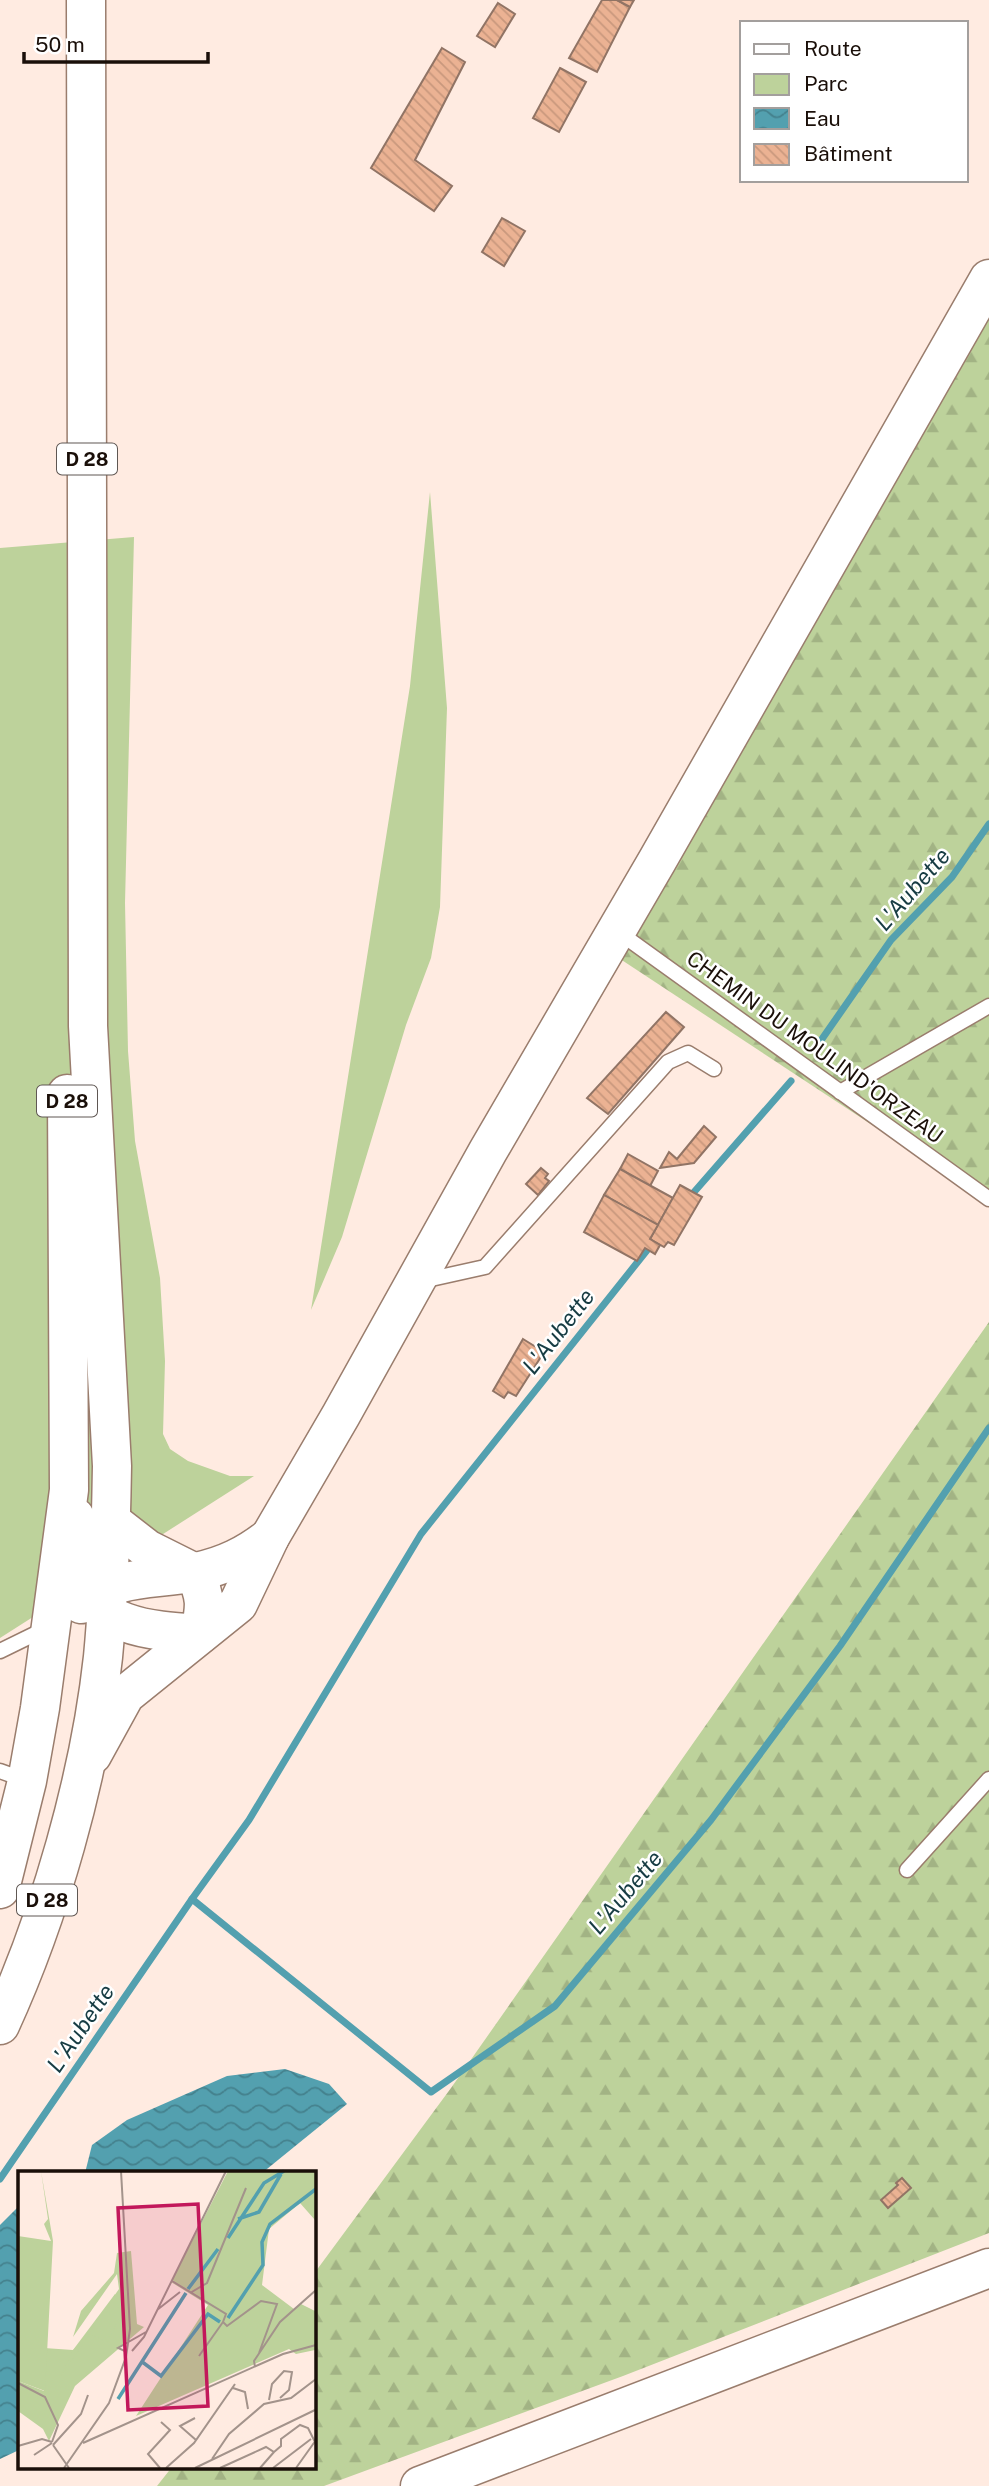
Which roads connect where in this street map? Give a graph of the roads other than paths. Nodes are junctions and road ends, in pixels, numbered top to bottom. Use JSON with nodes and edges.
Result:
{"nodes":[{"id":1,"x":64,"y":0,"type":"edge"},
{"id":2,"x":86,"y":0,"type":"edge"},
{"id":3,"x":989,"y":279,"type":"edge"},
{"id":4,"x":616,"y":930,"type":"junction"},
{"id":5,"x":989,"y":1006,"type":"edge"},
{"id":6,"x":714,"y":1069,"type":"dead end"},
{"id":7,"x":840,"y":1092,"type":"junction"},
{"id":8,"x":989,"y":1199,"type":"edge"},
{"id":9,"x":413,"y":1282,"type":"junction"},
{"id":10,"x":69,"y":1490,"type":"junction"},
{"id":11,"x":111,"y":1521,"type":"junction"},
{"id":12,"x":270,"y":1537,"type":"junction"},
{"id":13,"x":195,"y":1573,"type":"junction"},
{"id":14,"x":101,"y":1599,"type":"junction"},
{"id":15,"x":53,"y":1625,"type":"junction"},
{"id":16,"x":200,"y":1634,"type":"junction"},
{"id":17,"x":0,"y":1651,"type":"edge"},
{"id":18,"x":83,"y":1771,"type":"junction"},
{"id":19,"x":13,"y":1776,"type":"edge"},
{"id":20,"x":989,"y":1779,"type":"edge"},
{"id":21,"x":907,"y":1870,"type":"dead end"},
{"id":22,"x":0,"y":1889,"type":"edge"},
{"id":23,"x":0,"y":2025,"type":"edge"},
{"id":24,"x":989,"y":2268,"type":"edge"},
{"id":25,"x":420,"y":2486,"type":"edge"}],
"edges":[{"from":1,"to":10,"type":"main road","number":"D 28"},
{"from":2,"to":11,"type":"main road","number":"D 28"},
{"from":3,"to":4,"type":"main road"},
{"from":4,"to":7,"type":"lane","name":"CHEMIN DU MOULIND'ORZEAU"},
{"from":4,"to":9,"type":"main road"},
{"from":5,"to":7,"type":"lane"},
{"from":6,"to":9,"type":"lane"},
{"from":7,"to":8,"type":"lane","name":"CHEMIN DU MOULIND'ORZEAU"},
{"from":9,"to":12,"type":"main road"},
{"from":10,"to":14,"type":"main road"},
{"from":10,"to":15,"type":"main road","number":"D 28"},
{"from":11,"to":13,"type":"main road"},
{"from":11,"to":14,"type":"main road","number":"D 28"},
{"from":12,"to":13,"type":"main road"},
{"from":12,"to":16,"type":"main road"},
{"from":13,"to":14,"type":"main road"},
{"from":13,"to":16,"type":"main road"},
{"from":14,"to":15,"type":"main road"},
{"from":14,"to":16,"type":"main road"},
{"from":14,"to":18,"type":"main road","number":"D 28"},
{"from":15,"to":17,"type":"lane"},
{"from":15,"to":19,"type":"main road","number":"D 28"},
{"from":16,"to":18,"type":"main road"},
{"from":18,"to":23,"type":"main road","number":"D 28"},
{"from":19,"to":22,"type":"main road","number":"D 28"},
{"from":20,"to":21,"type":"lane"},
{"from":24,"to":25,"type":"main road"}]}
